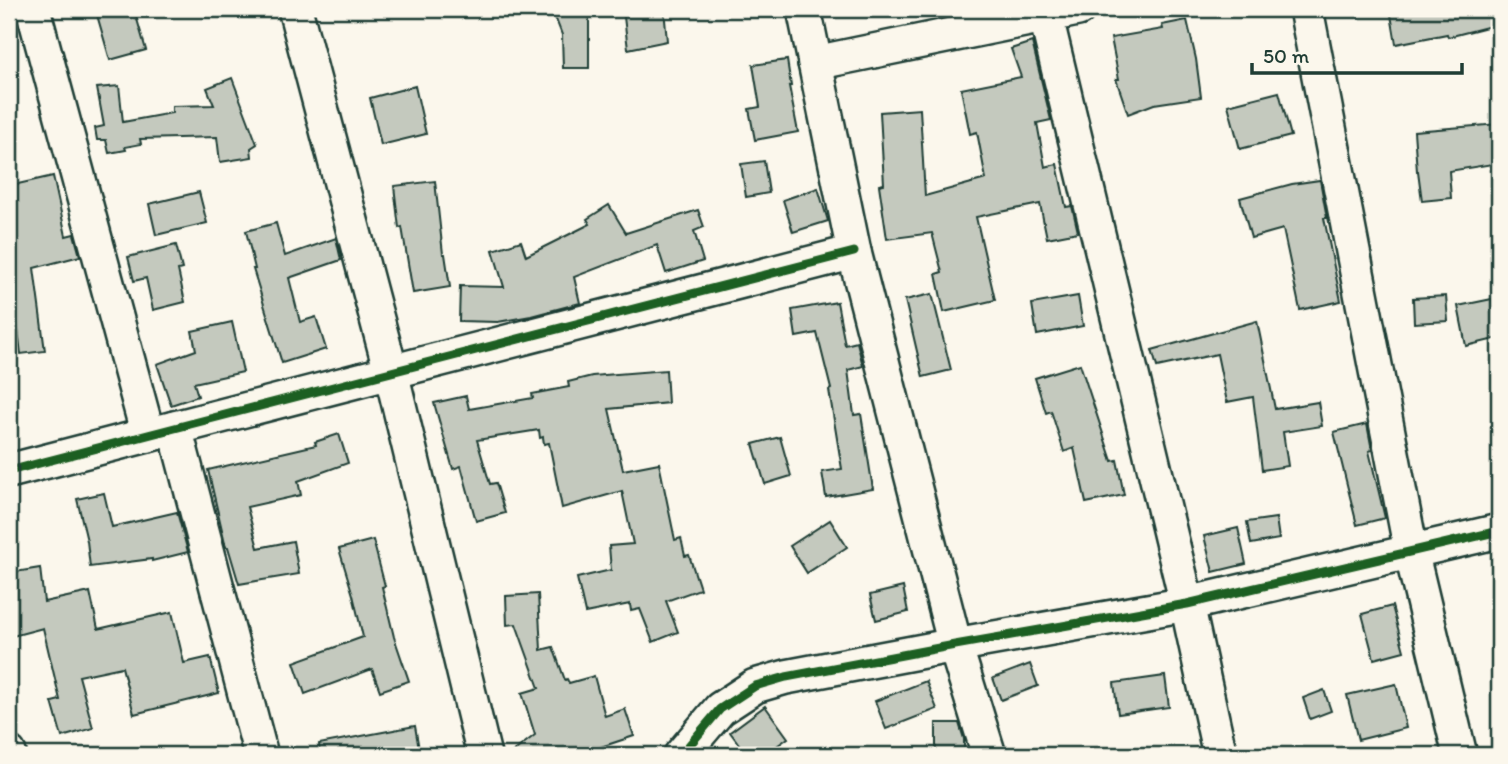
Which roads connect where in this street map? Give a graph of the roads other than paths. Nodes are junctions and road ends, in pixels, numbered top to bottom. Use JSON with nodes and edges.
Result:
{"nodes":[{"id":1,"x":33,"y":9,"type":"edge"},
{"id":2,"x":295,"y":9,"type":"edge"},
{"id":3,"x":804,"y":9,"type":"edge"},
{"id":4,"x":1078,"y":9,"type":"edge"},
{"id":5,"x":1307,"y":9,"type":"edge"},
{"id":6,"x":1045,"y":12,"type":"edge"},
{"id":7,"x":815,"y":63,"type":"junction"},
{"id":8,"x":853,"y":253,"type":"junction"},
{"id":9,"x":391,"y":372,"type":"junction"},
{"id":10,"x":161,"y":432,"type":"junction"},
{"id":11,"x":9,"y":471,"type":"edge"},
{"id":12,"x":1499,"y":531,"type":"edge"},
{"id":13,"x":1410,"y":551,"type":"junction"},
{"id":14,"x":1187,"y":604,"type":"junction"},
{"id":15,"x":955,"y":645,"type":"junction"},
{"id":16,"x":261,"y":755,"type":"edge"},
{"id":17,"x":484,"y":755,"type":"edge"},
{"id":18,"x":681,"y":755,"type":"edge"},
{"id":19,"x":989,"y":755,"type":"edge"},
{"id":20,"x":1220,"y":755,"type":"edge"},
{"id":21,"x":1460,"y":755,"type":"edge"}],
"edges":[{"from":1,"to":10,"type":"street"},
{"from":2,"to":9,"type":"street"},
{"from":3,"to":7,"type":"street"},
{"from":4,"to":6,"type":"street"},
{"from":5,"to":13,"type":"street"},
{"from":6,"to":7,"type":"street"},
{"from":6,"to":14,"type":"street"},
{"from":7,"to":8,"type":"street"},
{"from":8,"to":9,"type":"street"},
{"from":8,"to":15,"type":"street"},
{"from":9,"to":10,"type":"street"},
{"from":9,"to":17,"type":"street"},
{"from":10,"to":11,"type":"street"},
{"from":10,"to":16,"type":"street"},
{"from":12,"to":13,"type":"street"},
{"from":13,"to":14,"type":"street"},
{"from":13,"to":21,"type":"street"},
{"from":14,"to":15,"type":"street"},
{"from":14,"to":20,"type":"street"},
{"from":15,"to":18,"type":"street"},
{"from":15,"to":19,"type":"street"}]}
